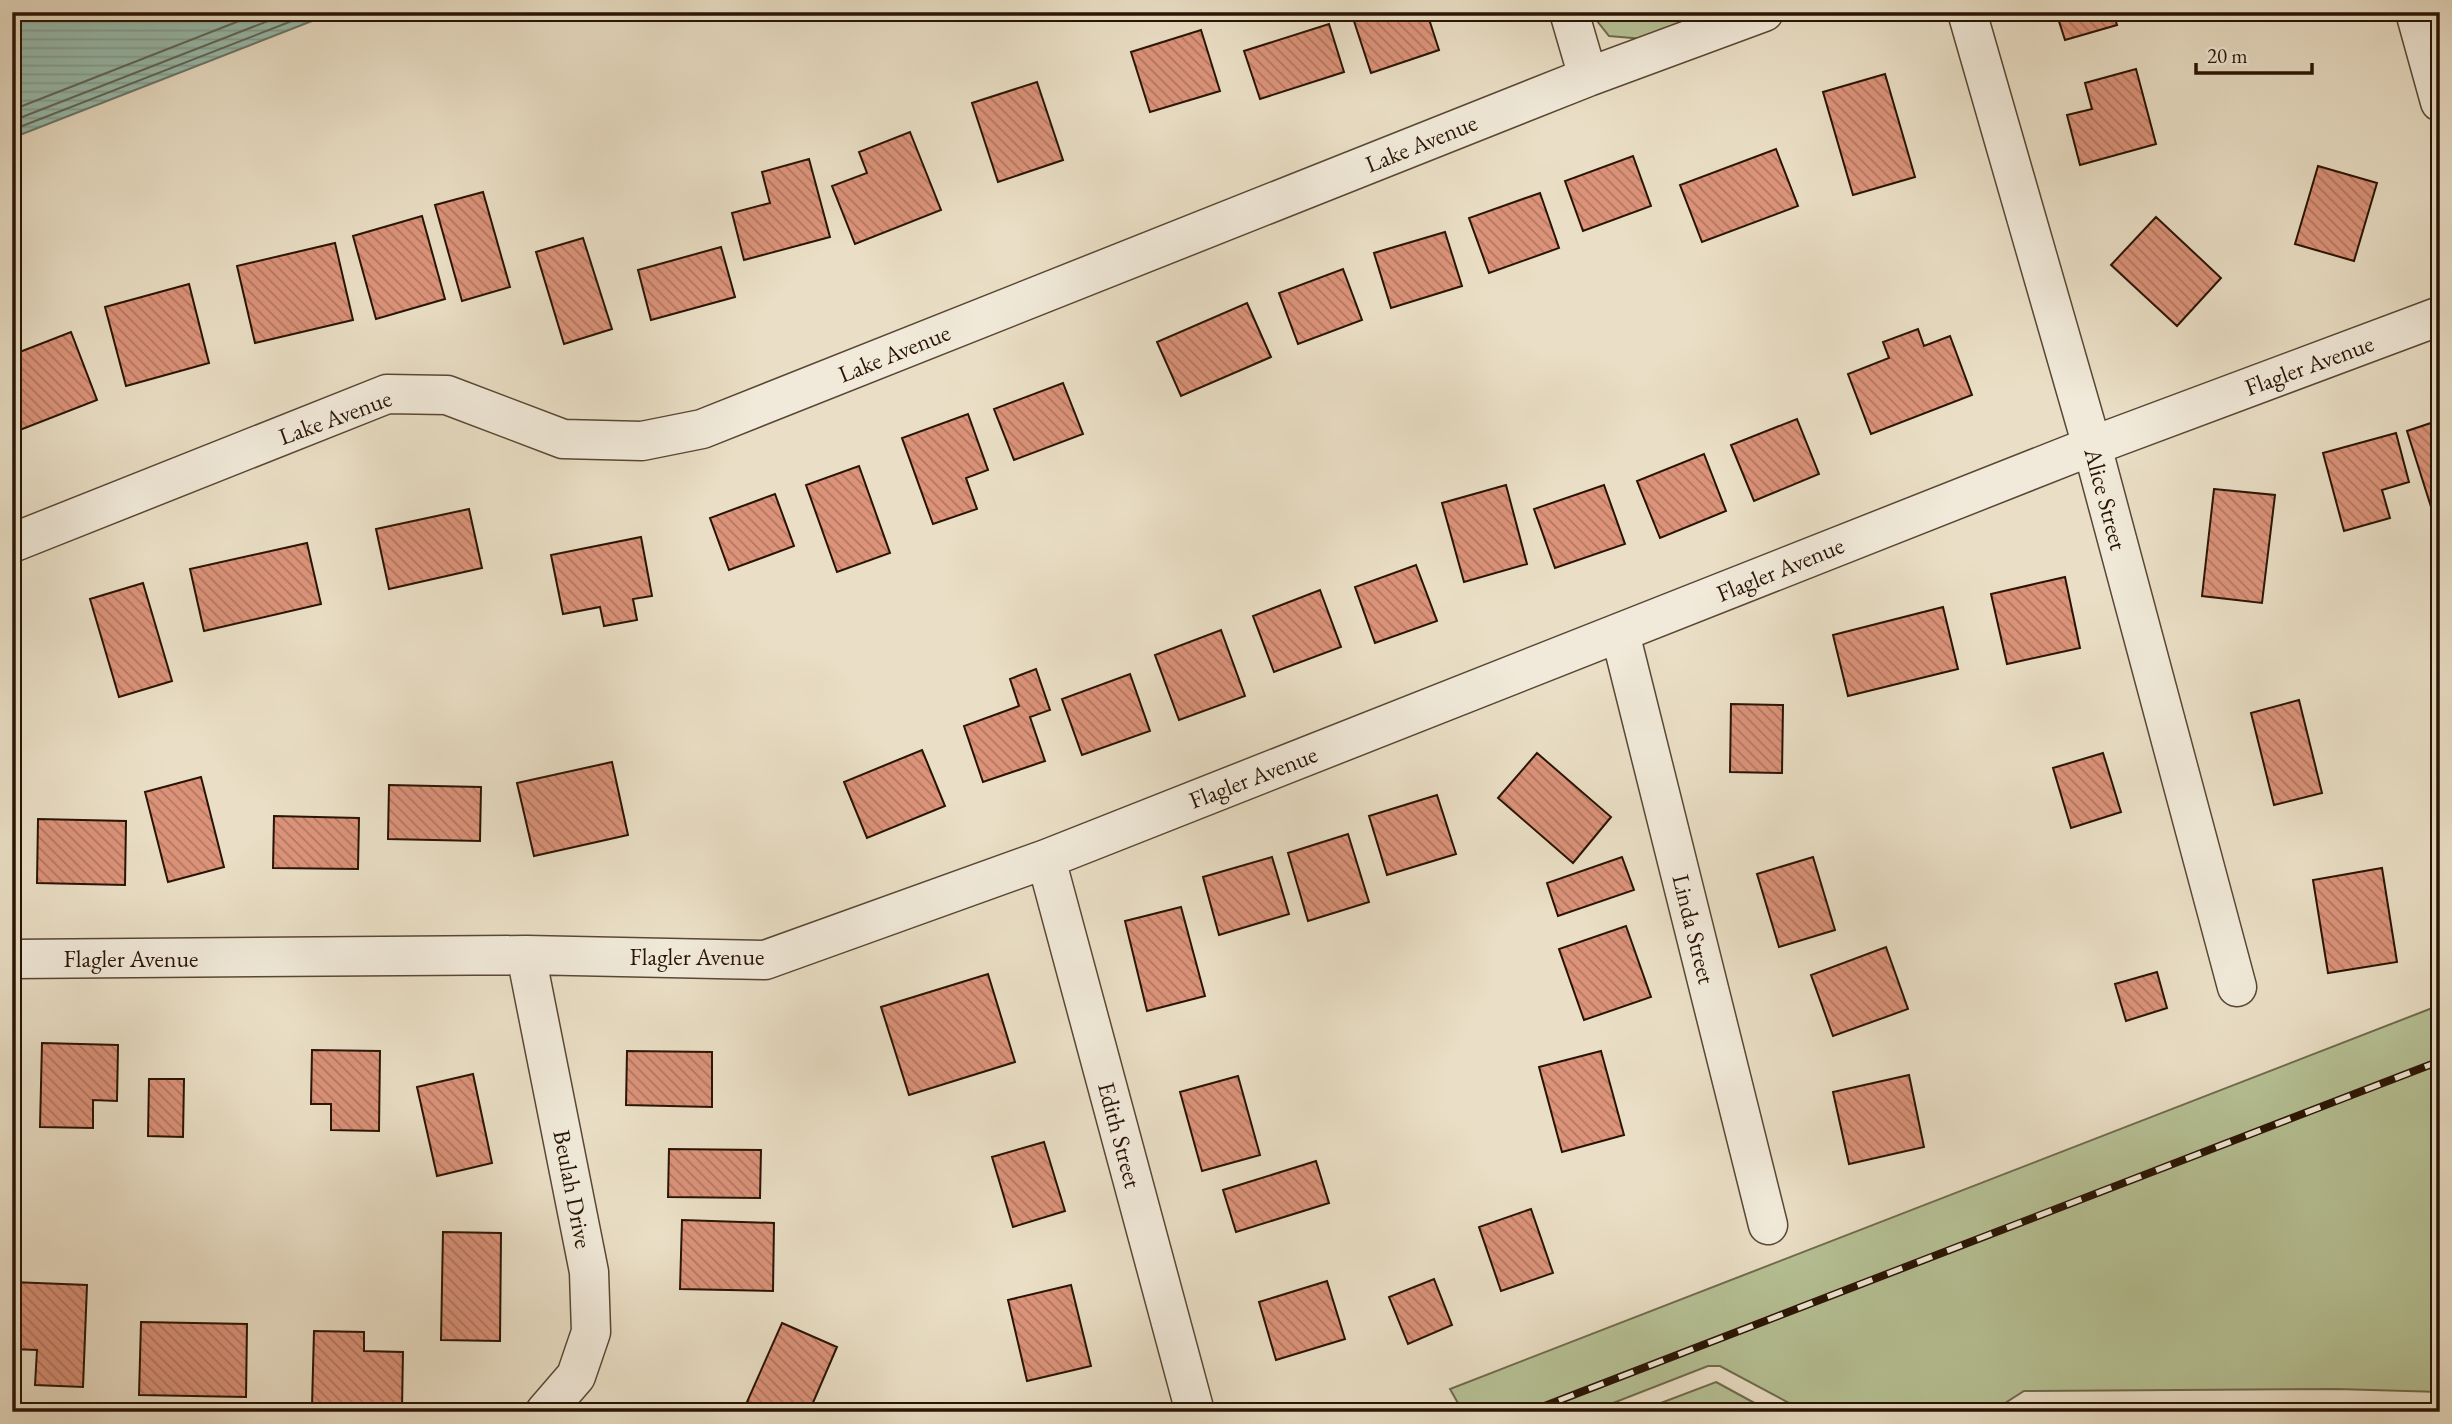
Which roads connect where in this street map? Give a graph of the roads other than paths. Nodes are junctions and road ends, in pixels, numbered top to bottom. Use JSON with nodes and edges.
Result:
{"nodes":[{"id":1,"x":1569,"y":12,"type":"edge"},
{"id":2,"x":1764,"y":12,"type":"edge"},
{"id":3,"x":1967,"y":12,"type":"edge"},
{"id":4,"x":2415,"y":12,"type":"edge"},
{"id":5,"x":1588,"y":77,"type":"junction"},
{"id":6,"x":2440,"y":102,"type":"edge"},
{"id":7,"x":2440,"y":316,"type":"edge"},
{"id":8,"x":2092,"y":446,"type":"junction"},
{"id":9,"x":12,"y":543,"type":"edge"},
{"id":10,"x":1620,"y":633,"type":"junction"},
{"id":11,"x":1046,"y":859,"type":"junction"},
{"id":12,"x":526,"y":955,"type":"junction"},
{"id":13,"x":12,"y":959,"type":"edge"},
{"id":14,"x":2237,"y":987,"type":"dead end"},
{"id":15,"x":1768,"y":1225,"type":"dead end"},
{"id":16,"x":545,"y":1412,"type":"edge"},
{"id":17,"x":1195,"y":1412,"type":"edge"}],
"edges":[{"from":1,"to":5,"type":"street"},
{"from":2,"to":5,"type":"street","name":"Lake Avenue"},
{"from":3,"to":8,"type":"street","name":"Alice Street"},
{"from":4,"to":6,"type":"street"},
{"from":5,"to":9,"type":"street","name":"Lake Avenue"},
{"from":7,"to":8,"type":"street","name":"Flagler Avenue"},
{"from":8,"to":10,"type":"street","name":"Flagler Avenue"},
{"from":8,"to":14,"type":"street","name":"Alice Street"},
{"from":10,"to":11,"type":"street","name":"Flagler Avenue"},
{"from":10,"to":15,"type":"street","name":"Linda Street"},
{"from":11,"to":12,"type":"street","name":"Flagler Avenue"},
{"from":11,"to":17,"type":"street","name":"Edith Street"},
{"from":12,"to":13,"type":"street","name":"Flagler Avenue"},
{"from":12,"to":16,"type":"street","name":"Beulah Drive"}]}
